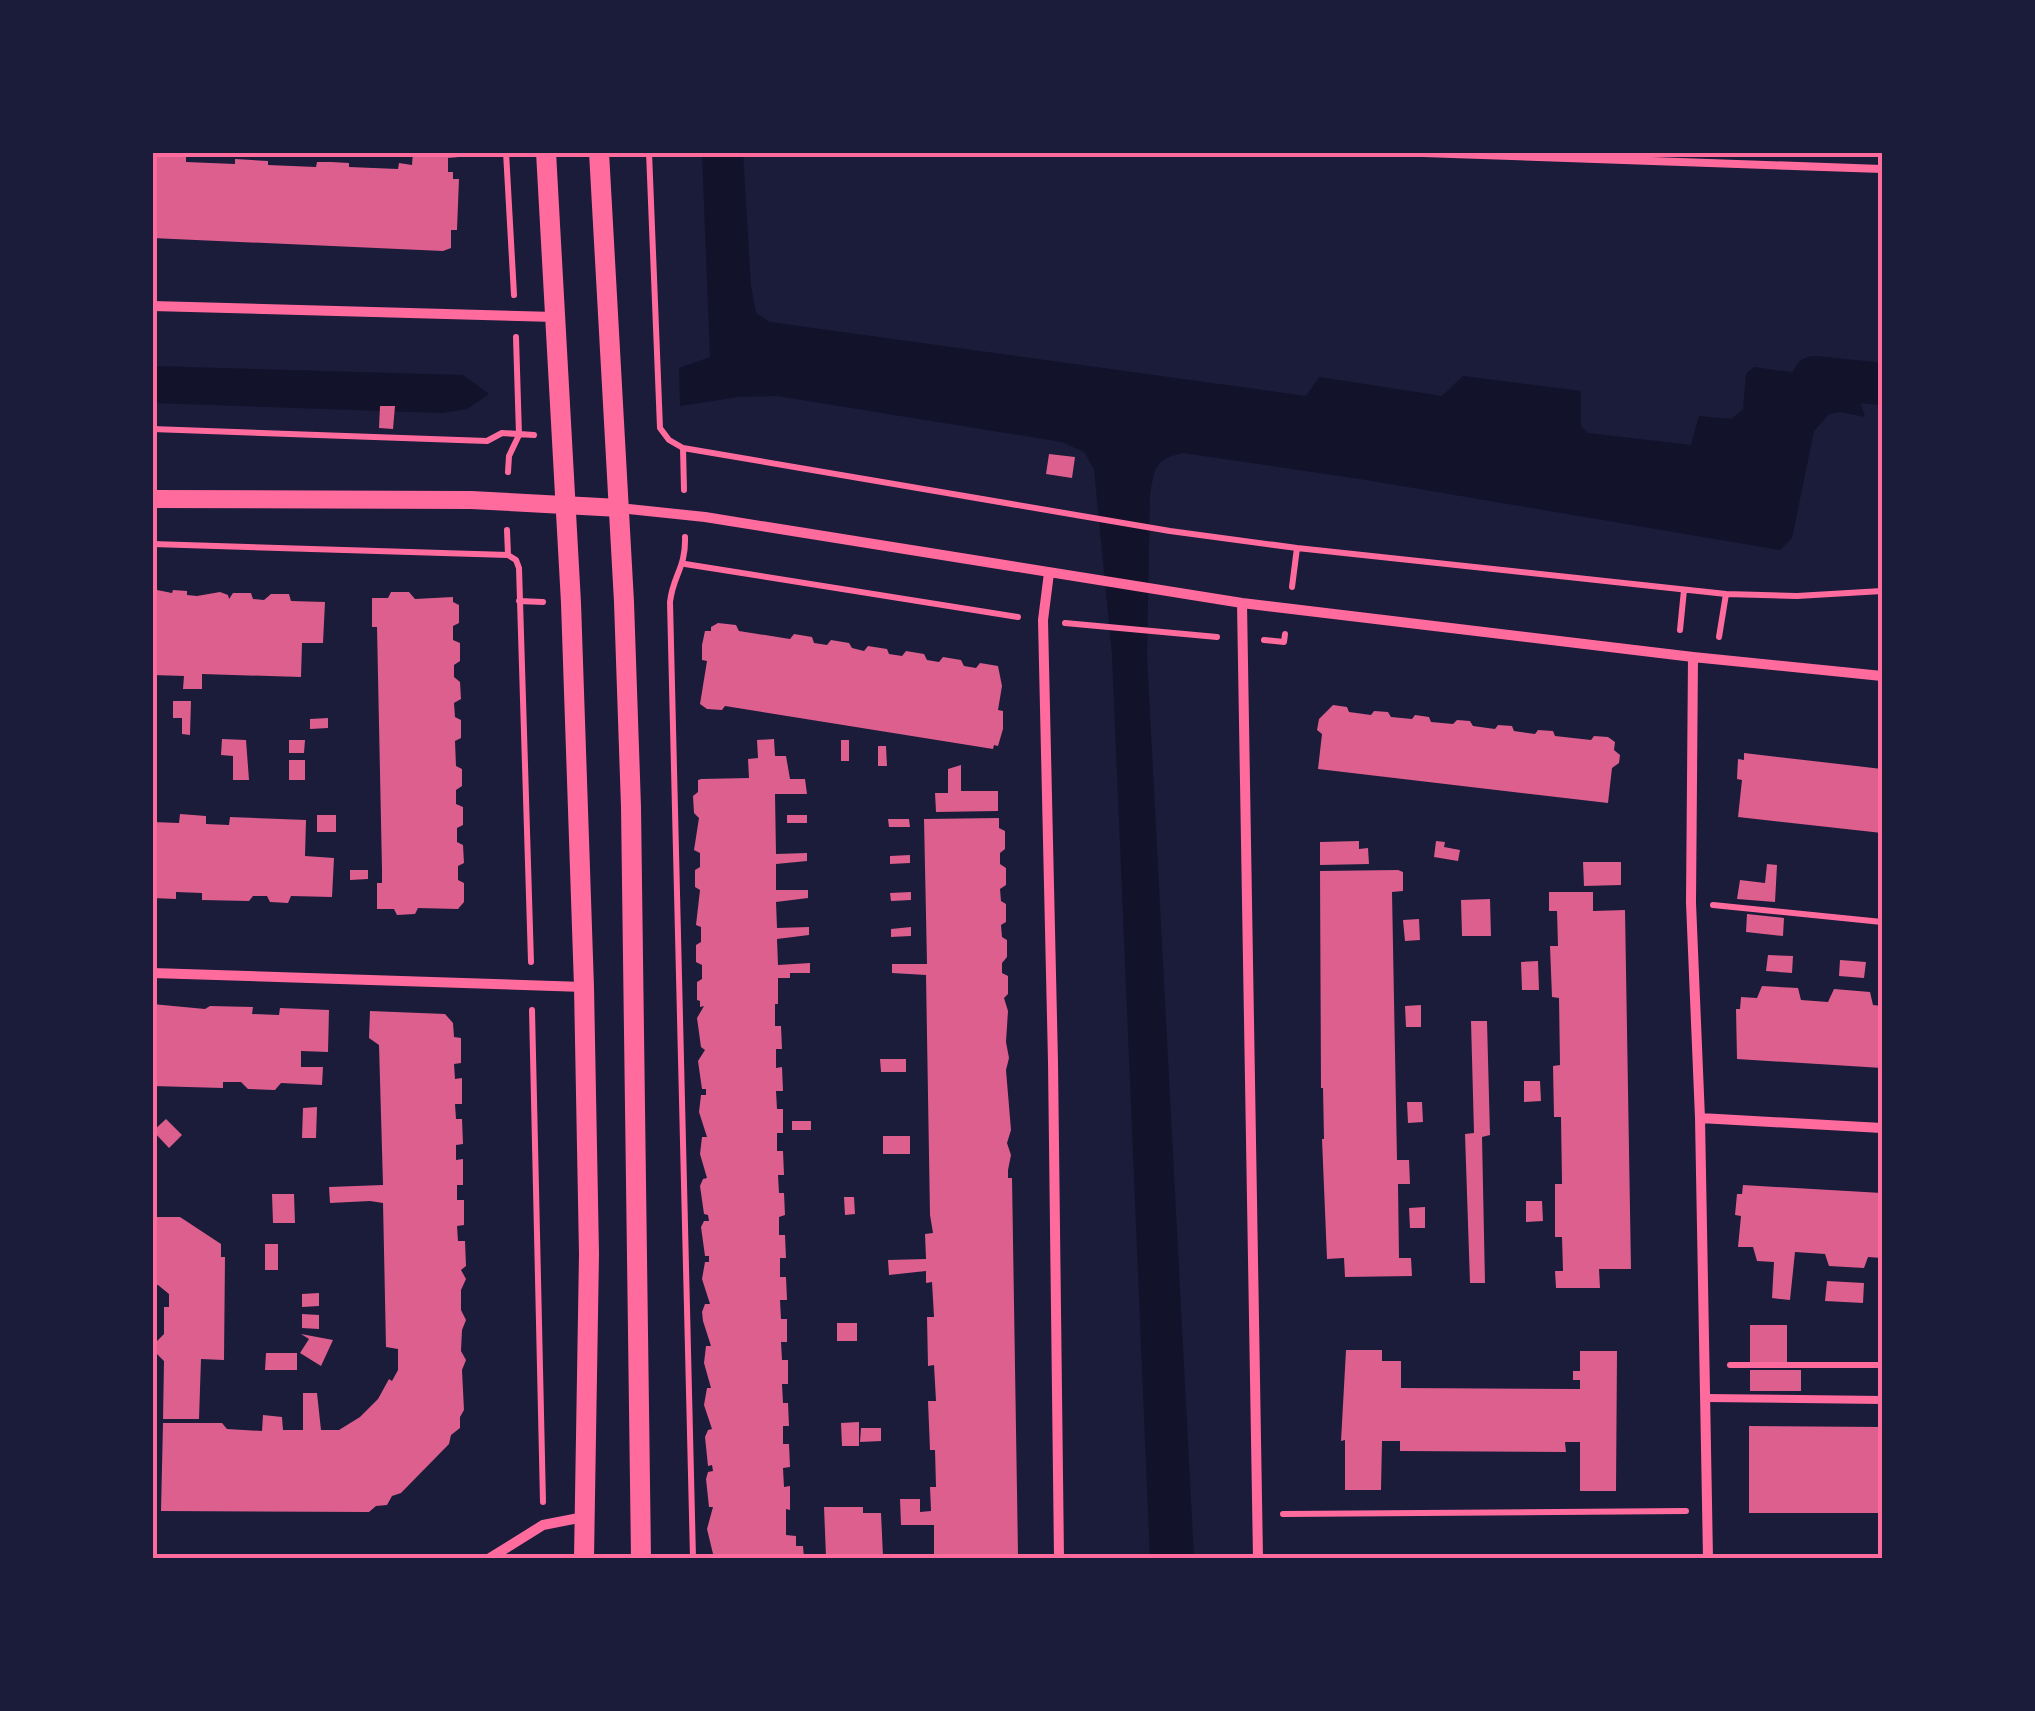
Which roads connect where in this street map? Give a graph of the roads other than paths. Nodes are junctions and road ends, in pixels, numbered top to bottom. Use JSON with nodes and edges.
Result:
{"nodes":[{"id":1,"x":546,"y":152,"type":"edge"},
{"id":2,"x":598,"y":152,"type":"edge"},
{"id":3,"x":1394,"y":152,"type":"edge"},
{"id":4,"x":1882,"y":170,"type":"edge"},
{"id":5,"x":152,"y":306,"type":"edge"},
{"id":6,"x":555,"y":317,"type":"junction"},
{"id":7,"x":152,"y":499,"type":"edge"},
{"id":8,"x":565,"y":504,"type":"junction"},
{"id":9,"x":619,"y":508,"type":"junction"},
{"id":10,"x":1049,"y":573,"type":"junction"},
{"id":11,"x":1242,"y":603,"type":"junction"},
{"id":12,"x":1693,"y":657,"type":"junction"},
{"id":13,"x":1882,"y":676,"type":"edge"},
{"id":14,"x":152,"y":973,"type":"edge"},
{"id":15,"x":584,"y":987,"type":"junction"},
{"id":16,"x":1700,"y":1118,"type":"junction"},
{"id":17,"x":1882,"y":1128,"type":"edge"},
{"id":18,"x":1705,"y":1398,"type":"junction"},
{"id":19,"x":1882,"y":1400,"type":"edge"},
{"id":20,"x":584,"y":1518,"type":"junction"},
{"id":21,"x":490,"y":1558,"type":"edge"},
{"id":22,"x":584,"y":1558,"type":"edge"},
{"id":23,"x":641,"y":1558,"type":"edge"},
{"id":24,"x":1059,"y":1558,"type":"edge"},
{"id":25,"x":1258,"y":1558,"type":"edge"},
{"id":26,"x":1708,"y":1558,"type":"edge"}],
"edges":[{"from":1,"to":6,"type":"main road"},
{"from":2,"to":9,"type":"main road"},
{"from":3,"to":4,"type":"lane"},
{"from":5,"to":6,"type":"street"},
{"from":6,"to":8,"type":"main road"},
{"from":7,"to":8,"type":"street"},
{"from":8,"to":9,"type":"street"},
{"from":8,"to":15,"type":"main road"},
{"from":9,"to":10,"type":"street"},
{"from":9,"to":23,"type":"main road"},
{"from":10,"to":11,"type":"street"},
{"from":10,"to":24,"type":"street"},
{"from":11,"to":12,"type":"street"},
{"from":11,"to":25,"type":"street"},
{"from":12,"to":13,"type":"street"},
{"from":12,"to":16,"type":"street"},
{"from":14,"to":15,"type":"street"},
{"from":15,"to":20,"type":"main road"},
{"from":16,"to":17,"type":"street"},
{"from":16,"to":18,"type":"street"},
{"from":18,"to":19,"type":"lane"},
{"from":18,"to":26,"type":"street"},
{"from":20,"to":21,"type":"street"},
{"from":20,"to":22,"type":"main road"}]}
